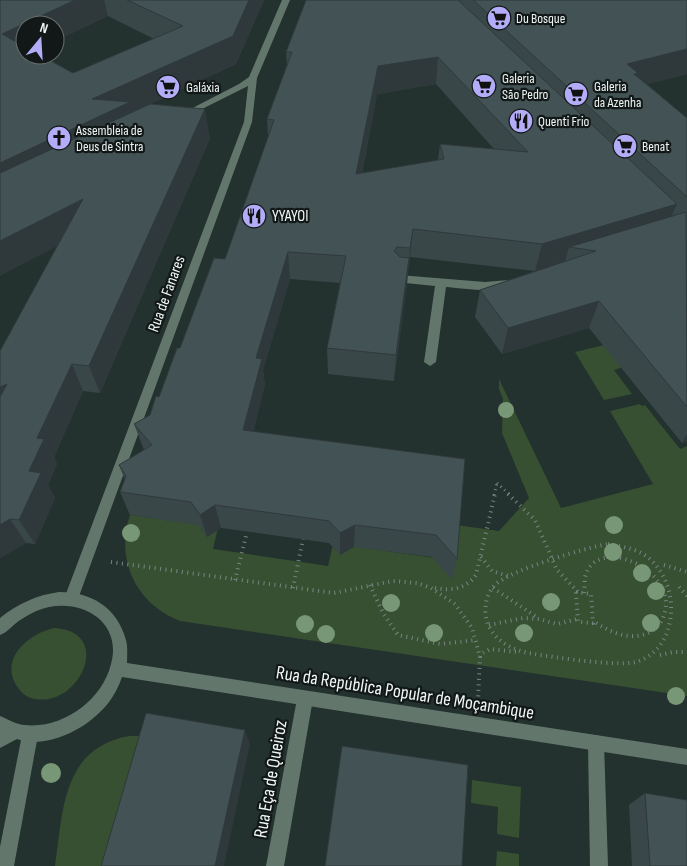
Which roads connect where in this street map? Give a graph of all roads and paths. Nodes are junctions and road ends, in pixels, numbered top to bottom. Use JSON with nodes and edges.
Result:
{"nodes":[{"id":1,"x":286,"y":0,"type":"edge"},
{"id":2,"x":253,"y":78,"type":"junction"},
{"id":3,"x":174,"y":119,"type":"edge"},
{"id":4,"x":399,"y":279,"type":"edge"},
{"id":5,"x":441,"y":283,"type":"junction"},
{"id":6,"x":516,"y":283,"type":"edge"},
{"id":7,"x":430,"y":362,"type":"dead end"},
{"id":8,"x":247,"y":532,"type":"edge"},
{"id":9,"x":303,"y":539,"type":"edge"},
{"id":10,"x":480,"y":551,"type":"junction"},
{"id":11,"x":86,"y":559,"type":"junction"},
{"id":12,"x":656,"y":560,"type":"dead end"},
{"id":13,"x":552,"y":561,"type":"junction"},
{"id":14,"x":668,"y":571,"type":"dead end"},
{"id":15,"x":687,"y":572,"type":"edge"},
{"id":16,"x":516,"y":575,"type":"junction"},
{"id":17,"x":235,"y":580,"type":"junction"},
{"id":18,"x":422,"y":584,"type":"junction"},
{"id":19,"x":370,"y":585,"type":"junction"},
{"id":20,"x":293,"y":588,"type":"junction"},
{"id":21,"x":493,"y":588,"type":"junction"},
{"id":22,"x":582,"y":593,"type":"junction"},
{"id":23,"x":687,"y":596,"type":"edge"},
{"id":24,"x":71,"y":599,"type":"junction"},
{"id":25,"x":683,"y":602,"type":"dead end"},
{"id":26,"x":539,"y":619,"type":"junction"},
{"id":27,"x":578,"y":619,"type":"junction"},
{"id":28,"x":593,"y":621,"type":"junction"},
{"id":29,"x":1,"y":625,"type":"edge"},
{"id":30,"x":489,"y":625,"type":"junction"},
{"id":31,"x":477,"y":640,"type":"junction"},
{"id":32,"x":669,"y":647,"type":"dead end"},
{"id":33,"x":687,"y":652,"type":"edge"},
{"id":34,"x":527,"y":653,"type":"junction"},
{"id":35,"x":655,"y":657,"type":"junction"},
{"id":36,"x":480,"y":658,"type":"junction"},
{"id":37,"x":117,"y":669,"type":"junction"},
{"id":38,"x":305,"y":698,"type":"junction"},
{"id":39,"x":476,"y":725,"type":"junction"},
{"id":40,"x":15,"y":730,"type":"edge"},
{"id":41,"x":0,"y":740,"type":"edge"},
{"id":42,"x":596,"y":743,"type":"junction"},
{"id":43,"x":687,"y":757,"type":"edge"},
{"id":44,"x":5,"y":866,"type":"edge"},
{"id":45,"x":275,"y":866,"type":"edge"},
{"id":46,"x":599,"y":866,"type":"edge"}],
"edges":[{"from":1,"to":2,"type":"street","name":"Rua de Fanares"},
{"from":2,"to":3,"type":"street"},
{"from":2,"to":11,"type":"street","name":"Rua de Fanares"},
{"from":4,"to":5,"type":"street"},
{"from":5,"to":6,"type":"street"},
{"from":5,"to":7,"type":"street"},
{"from":8,"to":17,"type":"path"},
{"from":9,"to":20,"type":"path"},
{"from":10,"to":13,"type":"path"},
{"from":10,"to":16,"type":"path"},
{"from":10,"to":18,"type":"path"},
{"from":11,"to":17,"type":"path"},
{"from":11,"to":24,"type":"street","name":"Rua de Fanares"},
{"from":12,"to":15,"type":"path"},
{"from":13,"to":14,"type":"path"},
{"from":13,"to":16,"type":"path"},
{"from":13,"to":22,"type":"path"},
{"from":16,"to":21,"type":"path"},
{"from":17,"to":20,"type":"path"},
{"from":18,"to":19,"type":"path"},
{"from":18,"to":31,"type":"path"},
{"from":19,"to":20,"type":"path"},
{"from":19,"to":31,"type":"path"},
{"from":21,"to":26,"type":"path"},
{"from":21,"to":30,"type":"path"},
{"from":22,"to":27,"type":"path"},
{"from":22,"to":28,"type":"path"},
{"from":22,"to":28,"type":"path"},
{"from":23,"to":25,"type":"path"},
{"from":24,"to":29,"type":"street"},
{"from":24,"to":37,"type":"street"},
{"from":26,"to":27,"type":"path"},
{"from":26,"to":30,"type":"path"},
{"from":27,"to":28,"type":"path"},
{"from":30,"to":34,"type":"path"},
{"from":31,"to":36,"type":"path"},
{"from":32,"to":35,"type":"path"},
{"from":33,"to":35,"type":"path"},
{"from":34,"to":35,"type":"path"},
{"from":34,"to":36,"type":"path"},
{"from":36,"to":39,"type":"path"},
{"from":37,"to":38,"type":"street","name":"Rua da República Popular de Moçambique"},
{"from":37,"to":40,"type":"street"},
{"from":38,"to":39,"type":"street","name":"Rua da República Popular de Moçambique"},
{"from":38,"to":45,"type":"street","name":"Rua Eça de Queiroz"},
{"from":39,"to":42,"type":"street","name":"Rua da República Popular de Moçambique"},
{"from":40,"to":41,"type":"street"},
{"from":40,"to":44,"type":"street"},
{"from":42,"to":43,"type":"street","name":"Rua da República Popular de Moçambique"},
{"from":42,"to":46,"type":"street"}]}
